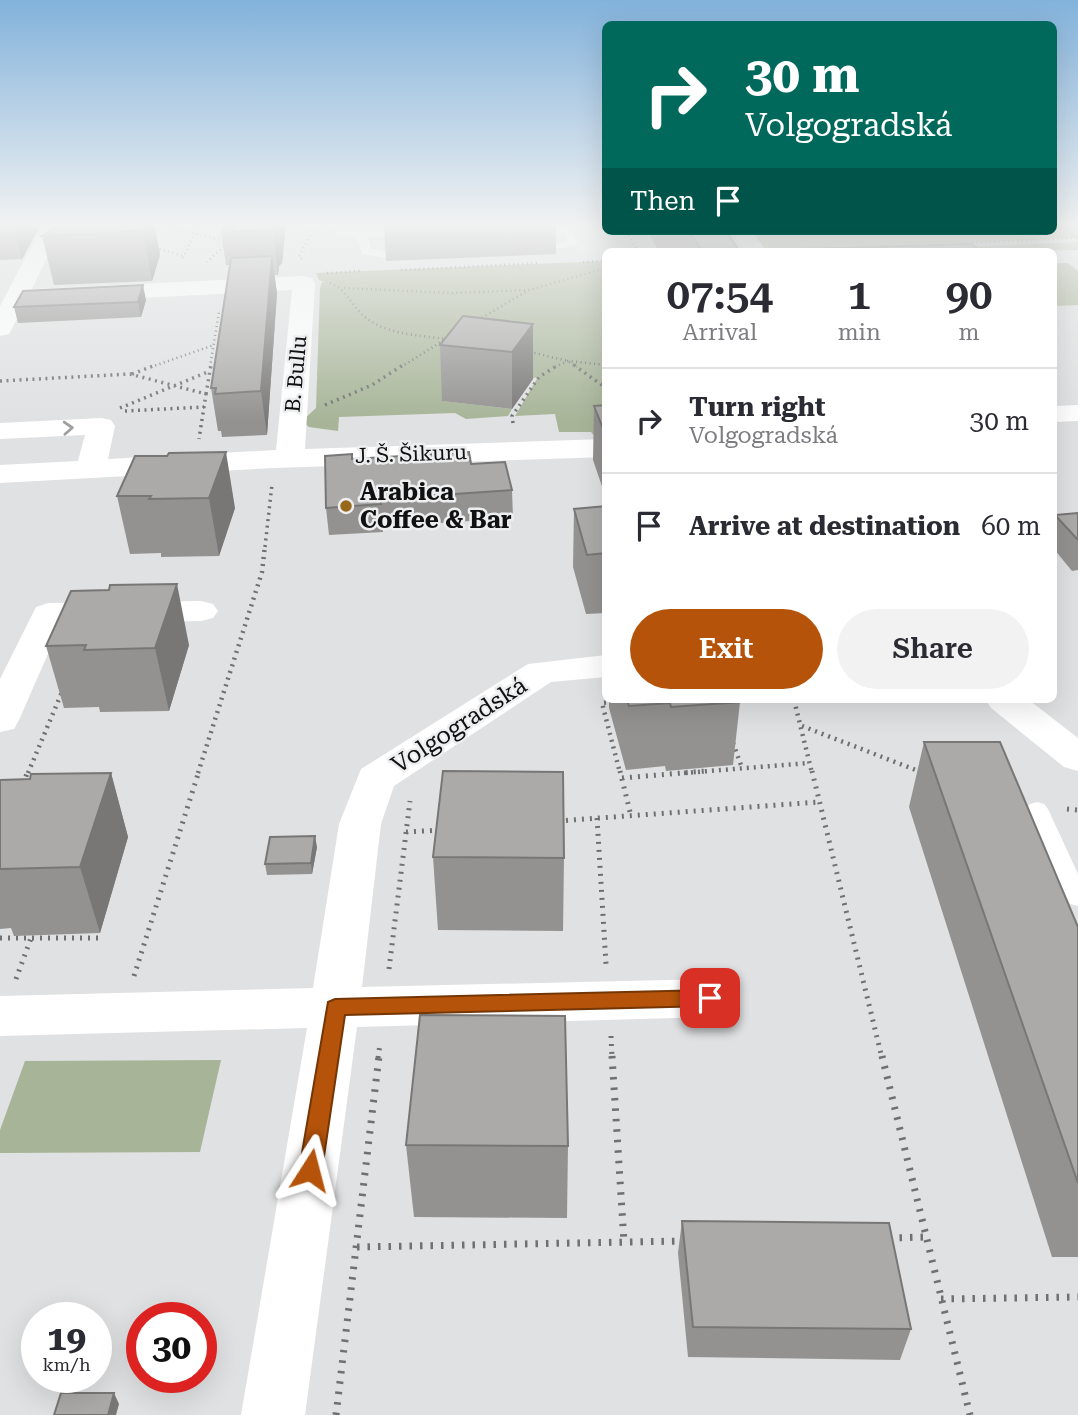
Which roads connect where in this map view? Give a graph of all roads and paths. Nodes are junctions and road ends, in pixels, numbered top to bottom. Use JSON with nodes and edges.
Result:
{"nodes":[{"id":1,"x":20,"y":290,"type":"edge"},
{"id":2,"x":77,"y":290,"type":"edge"},
{"id":3,"x":222,"y":290,"type":"edge"},
{"id":4,"x":304,"y":290,"type":"edge"},
{"id":5,"x":345,"y":290,"type":"edge"},
{"id":6,"x":387,"y":290,"type":"edge"},
{"id":7,"x":529,"y":290,"type":"joint"},
{"id":8,"x":17,"y":297,"type":"junction"},
{"id":9,"x":467,"y":326,"type":"edge"},
{"id":10,"x":0,"y":329,"type":"edge"},
{"id":11,"x":456,"y":333,"type":"edge"},
{"id":12,"x":445,"y":339,"type":"junction"},
{"id":13,"x":456,"y":340,"type":"edge"},
{"id":14,"x":214,"y":345,"type":"junction"},
{"id":15,"x":520,"y":350,"type":"edge"},
{"id":16,"x":568,"y":361,"type":"junction"},
{"id":17,"x":602,"y":365,"type":"edge"},
{"id":18,"x":130,"y":374,"type":"junction"},
{"id":19,"x":0,"y":381,"type":"edge"},
{"id":20,"x":602,"y":385,"type":"edge"},
{"id":21,"x":206,"y":394,"type":"junction"},
{"id":22,"x":204,"y":407,"type":"junction"},
{"id":23,"x":114,"y":411,"type":"dead end"},
{"id":24,"x":1078,"y":413,"type":"edge"},
{"id":25,"x":1057,"y":414,"type":"edge"},
{"id":26,"x":292,"y":415,"type":"junction"},
{"id":27,"x":513,"y":423,"type":"dead end"},
{"id":28,"x":0,"y":431,"type":"edge"},
{"id":29,"x":602,"y":447,"type":"edge"},
{"id":30,"x":283,"y":459,"type":"junction"},
{"id":31,"x":195,"y":463,"type":"junction"},
{"id":32,"x":91,"y":469,"type":"junction"},
{"id":33,"x":4,"y":481,"type":"edge"},
{"id":34,"x":201,"y":611,"type":"dead end"},
{"id":35,"x":602,"y":666,"type":"edge"},
{"id":36,"x":64,"y":688,"type":"edge"},
{"id":37,"x":602,"y":703,"type":"edge"},
{"id":38,"x":795,"y":703,"type":"edge"},
{"id":39,"x":1010,"y":703,"type":"edge"},
{"id":40,"x":0,"y":720,"type":"edge"},
{"id":41,"x":801,"y":726,"type":"junction"},
{"id":42,"x":730,"y":734,"type":"dead end"},
{"id":43,"x":1078,"y":758,"type":"edge"},
{"id":44,"x":810,"y":763,"type":"junction"},
{"id":45,"x":743,"y":768,"type":"junction"},
{"id":46,"x":928,"y":774,"type":"edge"},
{"id":47,"x":622,"y":778,"type":"junction"},
{"id":48,"x":376,"y":779,"type":"junction"},
{"id":49,"x":21,"y":789,"type":"edge"},
{"id":50,"x":819,"y":802,"type":"junction"},
{"id":51,"x":1037,"y":809,"type":"dead end"},
{"id":52,"x":631,"y":816,"type":"junction"},
{"id":53,"x":556,"y":821,"type":"edge"},
{"id":54,"x":447,"y":829,"type":"edge"},
{"id":55,"x":406,"y":832,"type":"junction"},
{"id":56,"x":1078,"y":898,"type":"edge"},
{"id":57,"x":0,"y":938,"type":"edge"},
{"id":58,"x":104,"y":938,"type":"dead end"},
{"id":59,"x":710,"y":998,"type":"dead end"},
{"id":60,"x":385,"y":1006,"type":"junction"},
{"id":61,"x":335,"y":1007,"type":"junction"},
{"id":62,"x":123,"y":1012,"type":"junction"},
{"id":63,"x":0,"y":1016,"type":"edge"},
{"id":64,"x":926,"y":1237,"type":"junction"},
{"id":65,"x":885,"y":1238,"type":"edge"},
{"id":66,"x":692,"y":1241,"type":"edge"},
{"id":67,"x":356,"y":1247,"type":"junction"},
{"id":68,"x":1078,"y":1297,"type":"edge"},
{"id":69,"x":941,"y":1298,"type":"junction"},
{"id":70,"x":272,"y":1415,"type":"edge"},
{"id":71,"x":337,"y":1415,"type":"edge"},
{"id":72,"x":970,"y":1415,"type":"edge"}],
"edges":[{"from":1,"to":8,"type":"street"},
{"from":2,"to":8,"type":"street"},
{"from":3,"to":14,"type":"path"},
{"from":4,"to":26,"type":"street","name":"B. Bullu"},
{"from":5,"to":12,"type":"path"},
{"from":6,"to":7,"type":"path"},
{"from":7,"to":9,"type":"path"},
{"from":8,"to":10,"type":"street"},
{"from":11,"to":12,"type":"path"},
{"from":12,"to":13,"type":"path"},
{"from":12,"to":26,"type":"path"},
{"from":14,"to":18,"type":"path"},
{"from":14,"to":21,"type":"path"},
{"from":15,"to":16,"type":"path"},
{"from":16,"to":17,"type":"path"},
{"from":16,"to":20,"type":"path"},
{"from":16,"to":27,"type":"path"},
{"from":18,"to":19,"type":"path"},
{"from":18,"to":21,"type":"path"},
{"from":21,"to":22,"type":"path"},
{"from":22,"to":23,"type":"path"},
{"from":22,"to":31,"type":"path"},
{"from":24,"to":25,"type":"street"},
{"from":26,"to":30,"type":"street","name":"B. Bullu"},
{"from":28,"to":32,"type":"street","one_way":true},
{"from":29,"to":30,"type":"street","name":"J. Š. Šikuru"},
{"from":30,"to":31,"type":"street","name":"J. Š. Šikuru"},
{"from":30,"to":62,"type":"path"},
{"from":31,"to":32,"type":"street","name":"J. Š. Šikuru"},
{"from":32,"to":33,"type":"street","name":"J. Š. Šikuru"},
{"from":34,"to":40,"type":"street"},
{"from":35,"to":48,"type":"street","name":"Volgogradská"},
{"from":36,"to":49,"type":"path"},
{"from":37,"to":47,"type":"path"},
{"from":38,"to":41,"type":"path"},
{"from":39,"to":43,"type":"street"},
{"from":41,"to":44,"type":"path"},
{"from":41,"to":46,"type":"path"},
{"from":42,"to":45,"type":"path"},
{"from":44,"to":45,"type":"path"},
{"from":44,"to":50,"type":"path"},
{"from":45,"to":47,"type":"path"},
{"from":47,"to":52,"type":"path"},
{"from":48,"to":55,"type":"path"},
{"from":48,"to":61,"type":"street","name":"Volgogradská"},
{"from":50,"to":52,"type":"path"},
{"from":50,"to":64,"type":"path"},
{"from":51,"to":56,"type":"lane"},
{"from":52,"to":53,"type":"path"},
{"from":54,"to":55,"type":"path"},
{"from":55,"to":60,"type":"path"},
{"from":57,"to":58,"type":"path"},
{"from":59,"to":60,"type":"street"},
{"from":60,"to":61,"type":"street"},
{"from":60,"to":67,"type":"path"},
{"from":61,"to":62,"type":"street"},
{"from":61,"to":70,"type":"street","name":"Volgogradská"},
{"from":62,"to":63,"type":"street"},
{"from":64,"to":65,"type":"path"},
{"from":64,"to":69,"type":"path"},
{"from":66,"to":67,"type":"path"},
{"from":67,"to":71,"type":"path"},
{"from":68,"to":69,"type":"path"},
{"from":69,"to":72,"type":"path"}]}
